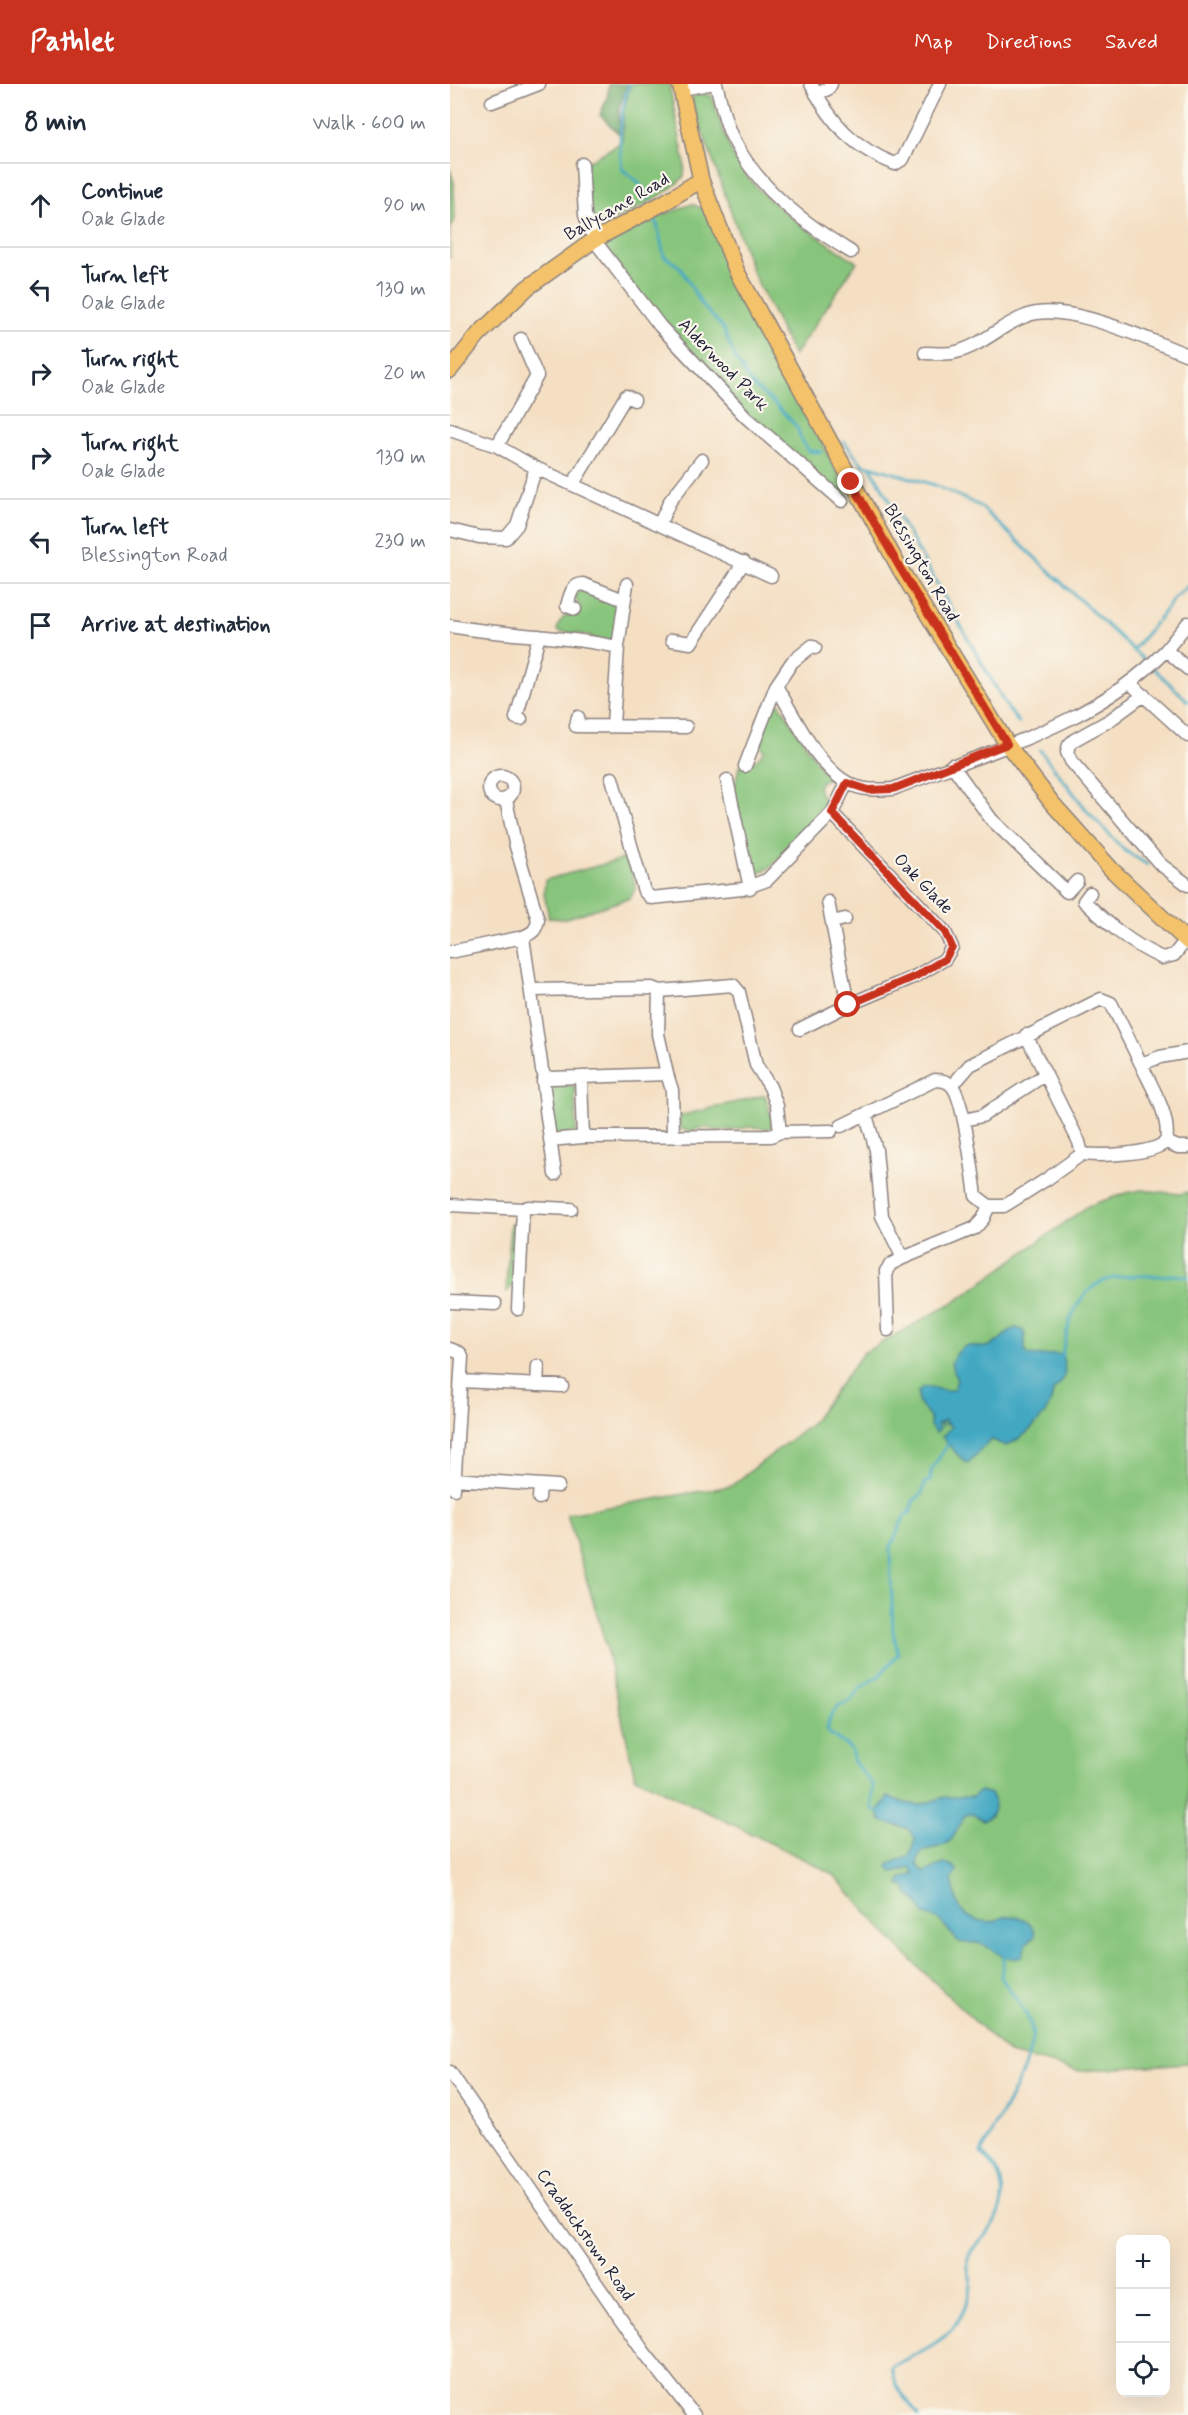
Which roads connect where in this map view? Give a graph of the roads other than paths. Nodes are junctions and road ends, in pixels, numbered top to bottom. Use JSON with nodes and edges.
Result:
{"nodes":[{"id":1,"x":539,"y":84,"type":"edge"},
{"id":2,"x":709,"y":84,"type":"edge"},
{"id":3,"x":716,"y":84,"type":"edge"},
{"id":4,"x":831,"y":84,"type":"edge"},
{"id":5,"x":940,"y":84,"type":"edge"},
{"id":6,"x":681,"y":87,"type":"edge"},
{"id":7,"x":814,"y":89,"type":"edge"},
{"id":8,"x":492,"y":102,"type":"dead end"},
{"id":9,"x":582,"y":164,"type":"dead end"},
{"id":10,"x":701,"y":180,"type":"junction"},
{"id":11,"x":594,"y":240,"type":"junction"},
{"id":12,"x":851,"y":252,"type":"dead end"},
{"id":13,"x":521,"y":339,"type":"dead end"},
{"id":14,"x":925,"y":353,"type":"dead end"},
{"id":15,"x":1188,"y":355,"type":"edge"},
{"id":16,"x":450,"y":370,"type":"edge"},
{"id":17,"x":634,"y":400,"type":"dead end"},
{"id":18,"x":450,"y":430,"type":"edge"},
{"id":19,"x":497,"y":446,"type":"junction"},
{"id":20,"x":702,"y":460,"type":"dead end"},
{"id":21,"x":536,"y":468,"type":"junction"},
{"id":22,"x":573,"y":484,"type":"junction"},
{"id":23,"x":842,"y":501,"type":"dead end"},
{"id":24,"x":660,"y":523,"type":"junction"},
{"id":25,"x":450,"y":530,"type":"edge"},
{"id":26,"x":744,"y":562,"type":"junction"},
{"id":27,"x":771,"y":576,"type":"dead end"},
{"id":28,"x":627,"y":584,"type":"dead end"},
{"id":29,"x":624,"y":600,"type":"junction"},
{"id":30,"x":575,"y":609,"type":"dead end"},
{"id":31,"x":1188,"y":623,"type":"edge"},
{"id":32,"x":450,"y":627,"type":"edge"},
{"id":33,"x":539,"y":636,"type":"junction"},
{"id":34,"x":672,"y":640,"type":"dead end"},
{"id":35,"x":618,"y":647,"type":"junction"},
{"id":36,"x":815,"y":648,"type":"dead end"},
{"id":37,"x":1166,"y":650,"type":"junction"},
{"id":38,"x":1188,"y":669,"type":"edge"},
{"id":39,"x":1130,"y":683,"type":"junction"},
{"id":40,"x":776,"y":686,"type":"junction"},
{"id":41,"x":1144,"y":695,"type":"junction"},
{"id":42,"x":578,"y":717,"type":"dead end"},
{"id":43,"x":521,"y":720,"type":"dead end"},
{"id":44,"x":614,"y":725,"type":"junction"},
{"id":45,"x":686,"y":727,"type":"dead end"},
{"id":46,"x":1188,"y":736,"type":"edge"},
{"id":47,"x":1007,"y":744,"type":"junction"},
{"id":48,"x":952,"y":765,"type":"junction"},
{"id":49,"x":745,"y":766,"type":"dead end"},
{"id":50,"x":612,"y":778,"type":"dead end"},
{"id":51,"x":727,"y":780,"type":"dead end"},
{"id":52,"x":847,"y":783,"type":"junction"},
{"id":53,"x":506,"y":800,"type":"dead end"},
{"id":54,"x":832,"y":813,"type":"junction"},
{"id":55,"x":1077,"y":881,"type":"dead end"},
{"id":56,"x":1188,"y":885,"type":"edge"},
{"id":57,"x":750,"y":888,"type":"junction"},
{"id":58,"x":1090,"y":893,"type":"dead end"},
{"id":59,"x":828,"y":903,"type":"dead end"},
{"id":60,"x":845,"y":920,"type":"dead end"},
{"id":61,"x":831,"y":922,"type":"junction"},
{"id":62,"x":523,"y":937,"type":"junction"},
{"id":63,"x":1187,"y":941,"type":"edge"},
{"id":64,"x":450,"y":952,"type":"edge"},
{"id":65,"x":531,"y":990,"type":"junction"},
{"id":66,"x":659,"y":991,"type":"junction"},
{"id":67,"x":848,"y":1005,"type":"junction"},
{"id":68,"x":800,"y":1029,"type":"dead end"},
{"id":69,"x":1026,"y":1035,"type":"junction"},
{"id":70,"x":1188,"y":1052,"type":"edge"},
{"id":71,"x":1141,"y":1064,"type":"junction"},
{"id":72,"x":667,"y":1074,"type":"junction"},
{"id":73,"x":1046,"y":1074,"type":"junction"},
{"id":74,"x":545,"y":1076,"type":"junction"},
{"id":75,"x":581,"y":1077,"type":"junction"},
{"id":76,"x":958,"y":1079,"type":"dead end"},
{"id":77,"x":866,"y":1115,"type":"junction"},
{"id":78,"x":964,"y":1120,"type":"junction"},
{"id":79,"x":780,"y":1132,"type":"junction"},
{"id":80,"x":583,"y":1137,"type":"junction"},
{"id":81,"x":673,"y":1137,"type":"junction"},
{"id":82,"x":550,"y":1140,"type":"junction"},
{"id":83,"x":1166,"y":1142,"type":"junction"},
{"id":84,"x":1188,"y":1147,"type":"edge"},
{"id":85,"x":1082,"y":1154,"type":"junction"},
{"id":86,"x":555,"y":1174,"type":"dead end"},
{"id":87,"x":450,"y":1205,"type":"edge"},
{"id":88,"x":988,"y":1206,"type":"junction"},
{"id":89,"x":523,"y":1209,"type":"junction"},
{"id":90,"x":571,"y":1209,"type":"dead end"},
{"id":91,"x":903,"y":1258,"type":"junction"},
{"id":92,"x":450,"y":1302,"type":"edge"},
{"id":93,"x":495,"y":1305,"type":"dead end"},
{"id":94,"x":518,"y":1309,"type":"dead end"},
{"id":95,"x":888,"y":1330,"type":"dead end"},
{"id":96,"x":450,"y":1350,"type":"edge"},
{"id":97,"x":538,"y":1366,"type":"dead end"},
{"id":98,"x":461,"y":1381,"type":"junction"},
{"id":99,"x":537,"y":1385,"type":"junction"},
{"id":100,"x":562,"y":1386,"type":"dead end"},
{"id":101,"x":558,"y":1486,"type":"dead end"},
{"id":102,"x":450,"y":2072,"type":"edge"},
{"id":103,"x":694,"y":2415,"type":"edge"}],
"edges":[{"from":1,"to":8,"type":"street"},
{"from":2,"to":6,"type":"street"},
{"from":3,"to":12,"type":"street"},
{"from":4,"to":7,"type":"street"},
{"from":5,"to":7,"type":"street"},
{"from":6,"to":10,"type":"main road","name":"Blessington Road"},
{"from":9,"to":11,"type":"street","name":"Alderwood Park"},
{"from":10,"to":11,"type":"main road","name":"Ballycane Road"},
{"from":10,"to":47,"type":"main road","name":"Blessington Road"},
{"from":11,"to":16,"type":"main road","name":"Ballycane Road"},
{"from":11,"to":23,"type":"street","name":"Alderwood Park"},
{"from":13,"to":19,"type":"street"},
{"from":14,"to":15,"type":"street"},
{"from":17,"to":22,"type":"street"},
{"from":18,"to":19,"type":"street"},
{"from":19,"to":21,"type":"street"},
{"from":20,"to":24,"type":"street"},
{"from":21,"to":22,"type":"street"},
{"from":21,"to":25,"type":"street"},
{"from":22,"to":24,"type":"street"},
{"from":24,"to":26,"type":"street"},
{"from":26,"to":27,"type":"street"},
{"from":26,"to":34,"type":"street"},
{"from":28,"to":29,"type":"street"},
{"from":29,"to":30,"type":"street"},
{"from":29,"to":35,"type":"street"},
{"from":31,"to":37,"type":"street"},
{"from":32,"to":33,"type":"street"},
{"from":33,"to":35,"type":"street"},
{"from":33,"to":43,"type":"street"},
{"from":35,"to":44,"type":"street"},
{"from":36,"to":40,"type":"street"},
{"from":37,"to":38,"type":"street"},
{"from":37,"to":39,"type":"street"},
{"from":39,"to":41,"type":"street"},
{"from":39,"to":47,"type":"street"},
{"from":40,"to":49,"type":"street"},
{"from":40,"to":52,"type":"street"},
{"from":41,"to":46,"type":"street"},
{"from":41,"to":56,"type":"street"},
{"from":42,"to":44,"type":"street"},
{"from":44,"to":45,"type":"street"},
{"from":47,"to":48,"type":"street"},
{"from":47,"to":63,"type":"main road","name":"Blessington Road"},
{"from":48,"to":52,"type":"street"},
{"from":48,"to":55,"type":"street"},
{"from":50,"to":57,"type":"street"},
{"from":51,"to":57,"type":"street"},
{"from":52,"to":54,"type":"street"},
{"from":53,"to":62,"type":"street"},
{"from":54,"to":57,"type":"street"},
{"from":54,"to":67,"type":"street","name":"Oak Glade"},
{"from":58,"to":63,"type":"street"},
{"from":59,"to":61,"type":"street"},
{"from":60,"to":61,"type":"street"},
{"from":61,"to":67,"type":"street"},
{"from":62,"to":64,"type":"street"},
{"from":62,"to":65,"type":"street"},
{"from":65,"to":66,"type":"street"},
{"from":65,"to":74,"type":"street"},
{"from":66,"to":72,"type":"street"},
{"from":66,"to":79,"type":"street"},
{"from":67,"to":68,"type":"street","name":"Oak Glade"},
{"from":69,"to":71,"type":"street"},
{"from":69,"to":73,"type":"street"},
{"from":69,"to":76,"type":"street"},
{"from":70,"to":71,"type":"street"},
{"from":71,"to":83,"type":"street"},
{"from":72,"to":75,"type":"street"},
{"from":72,"to":81,"type":"street"},
{"from":73,"to":78,"type":"street"},
{"from":73,"to":85,"type":"street"},
{"from":74,"to":75,"type":"street"},
{"from":74,"to":82,"type":"street"},
{"from":75,"to":80,"type":"street"},
{"from":77,"to":78,"type":"street"},
{"from":77,"to":79,"type":"street"},
{"from":77,"to":91,"type":"street"},
{"from":78,"to":88,"type":"street"},
{"from":79,"to":81,"type":"street"},
{"from":80,"to":81,"type":"street"},
{"from":80,"to":82,"type":"street"},
{"from":82,"to":86,"type":"street"},
{"from":83,"to":84,"type":"street"},
{"from":83,"to":85,"type":"street"},
{"from":85,"to":88,"type":"street"},
{"from":87,"to":89,"type":"street"},
{"from":88,"to":91,"type":"street"},
{"from":89,"to":90,"type":"street"},
{"from":89,"to":94,"type":"street"},
{"from":91,"to":95,"type":"street"},
{"from":92,"to":93,"type":"street"},
{"from":96,"to":98,"type":"street"},
{"from":97,"to":99,"type":"street"},
{"from":98,"to":99,"type":"street"},
{"from":98,"to":101,"type":"street"},
{"from":99,"to":100,"type":"street"},
{"from":102,"to":103,"type":"street","name":"Craddockstown Road"}]}
